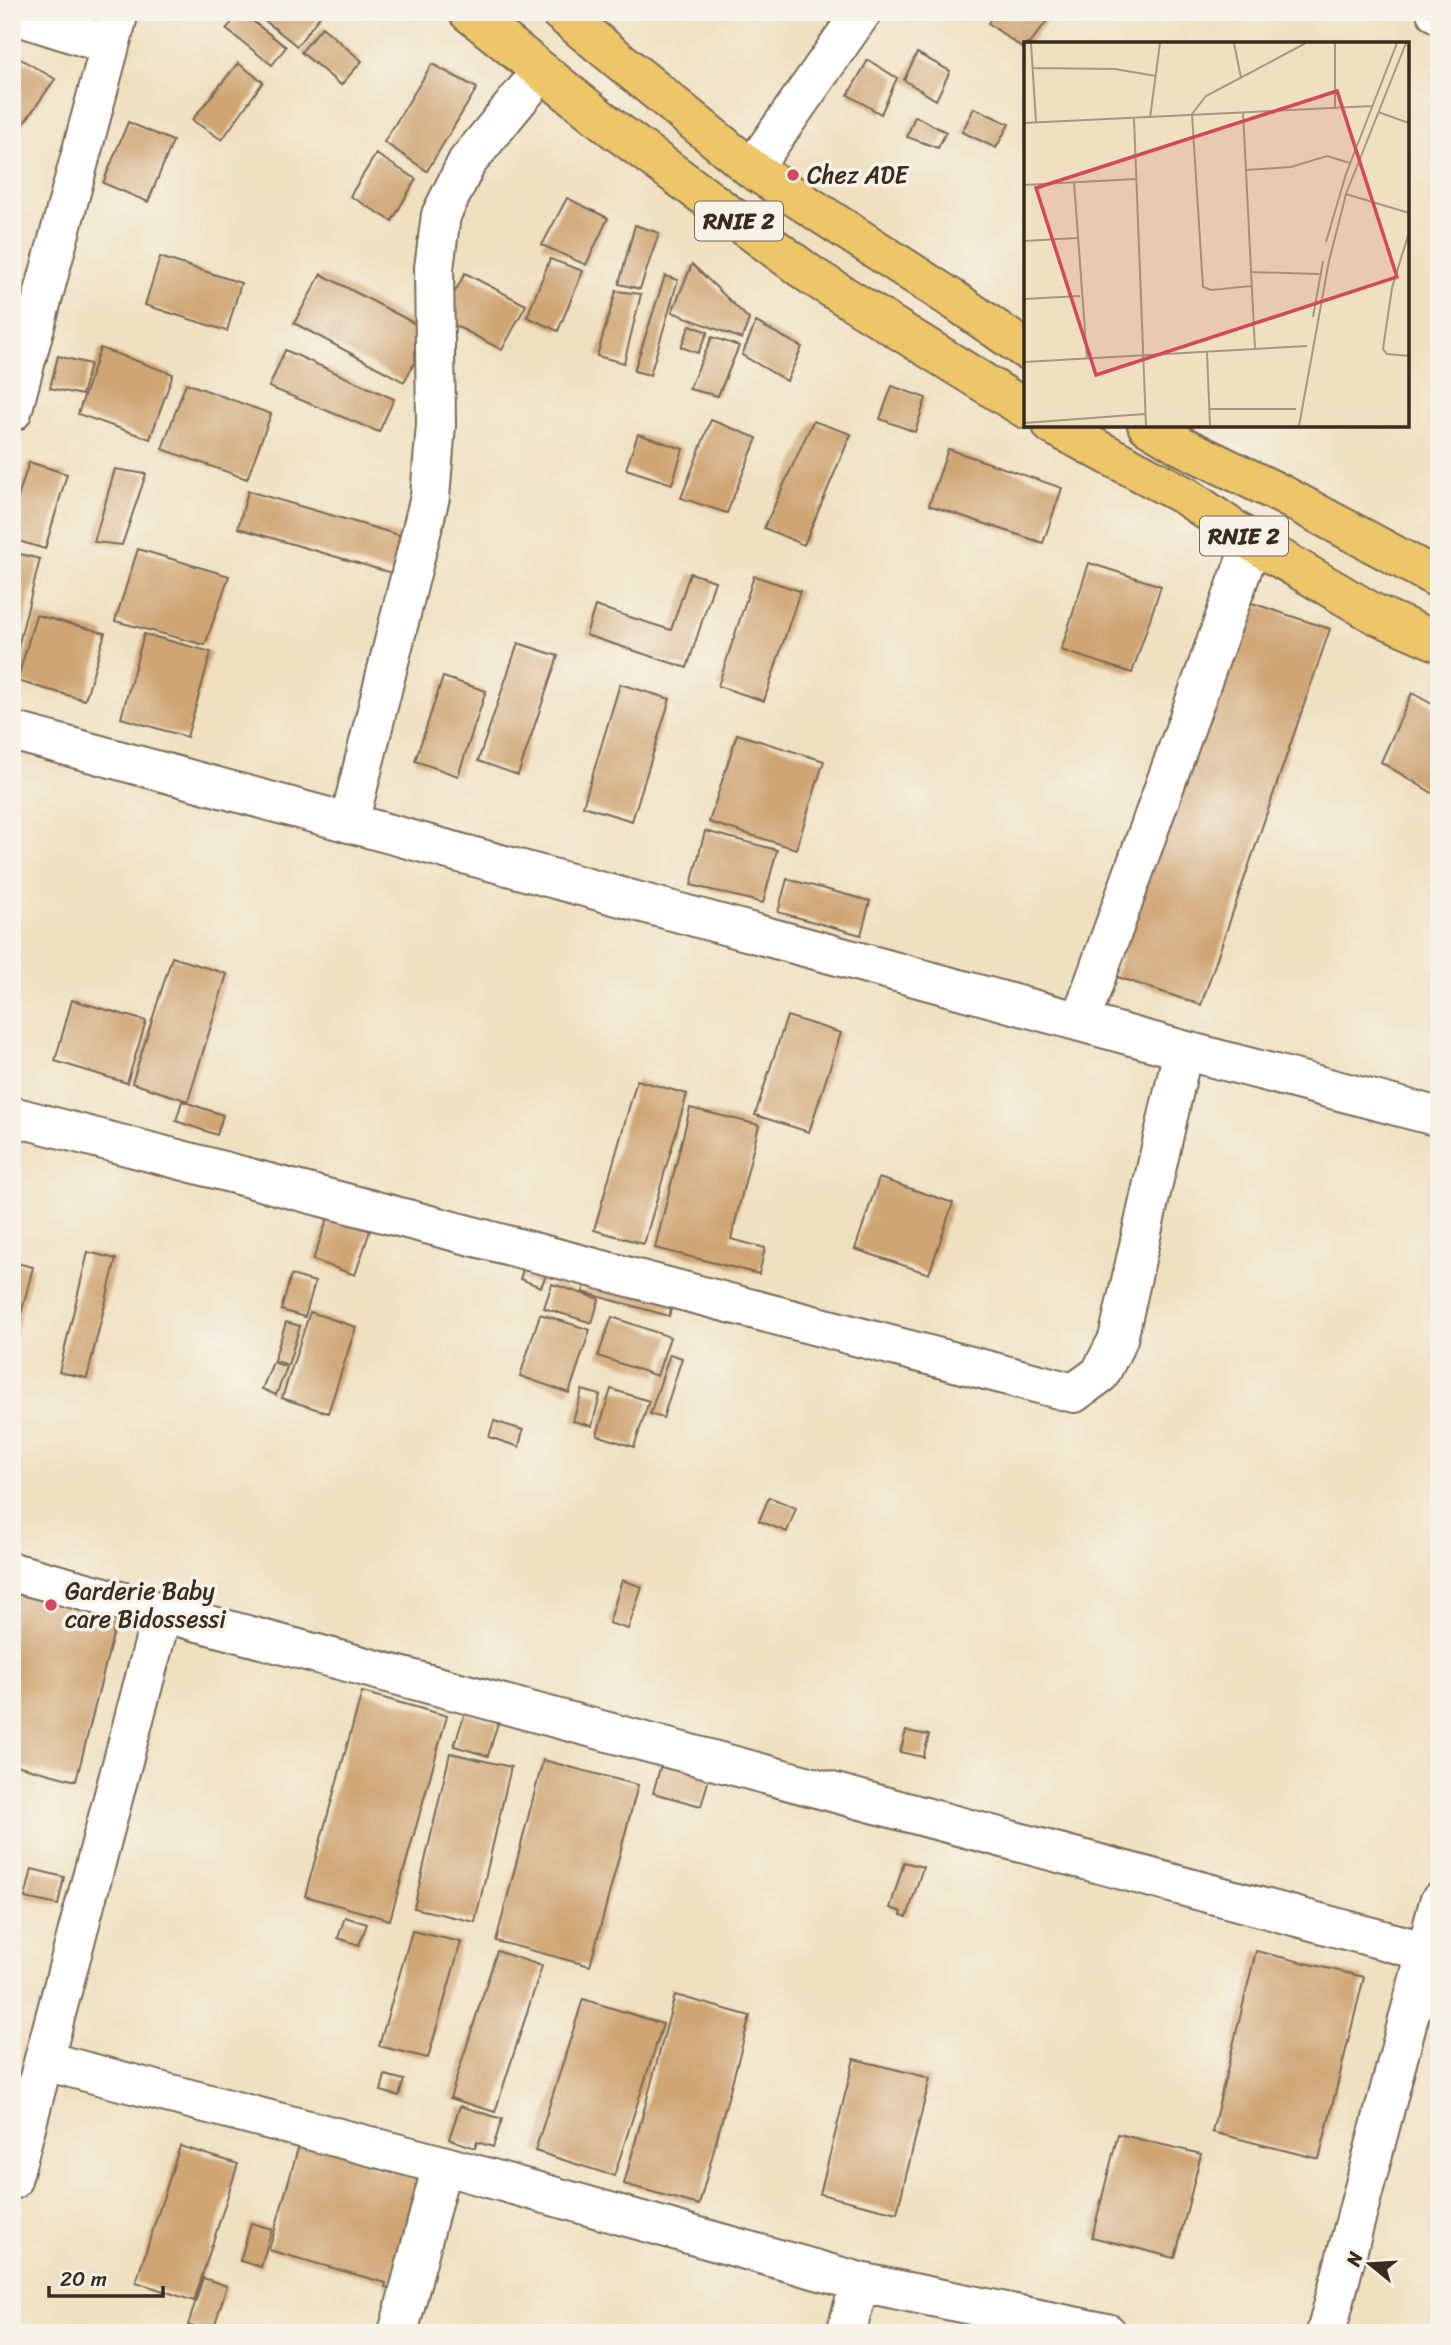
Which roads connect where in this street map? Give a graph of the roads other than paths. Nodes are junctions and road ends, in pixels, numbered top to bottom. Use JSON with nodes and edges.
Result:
{"nodes":[{"id":1,"x":468,"y":12,"type":"edge"},
{"id":2,"x":560,"y":12,"type":"edge"},
{"id":3,"x":862,"y":12,"type":"edge"},
{"id":4,"x":12,"y":14,"type":"edge"},
{"id":5,"x":114,"y":29,"type":"edge"},
{"id":6,"x":541,"y":72,"type":"junction"},
{"id":7,"x":752,"y":169,"type":"junction"},
{"id":8,"x":1024,"y":349,"type":"edge"},
{"id":9,"x":1024,"y":408,"type":"edge"},
{"id":10,"x":12,"y":412,"type":"edge"},
{"id":11,"x":1056,"y":427,"type":"edge"},
{"id":12,"x":1150,"y":427,"type":"edge"},
{"id":13,"x":1252,"y":542,"type":"junction"},
{"id":14,"x":1439,"y":579,"type":"edge"},
{"id":15,"x":1439,"y":642,"type":"edge"},
{"id":16,"x":12,"y":731,"type":"edge"},
{"id":17,"x":349,"y":822,"type":"junction"},
{"id":18,"x":1080,"y":1022,"type":"junction"},
{"id":19,"x":1183,"y":1050,"type":"junction"},
{"id":20,"x":12,"y":1116,"type":"edge"},
{"id":21,"x":1439,"y":1117,"type":"edge"},
{"id":22,"x":12,"y":1572,"type":"edge"},
{"id":23,"x":162,"y":1613,"type":"junction"},
{"id":24,"x":1439,"y":1902,"type":"edge"},
{"id":25,"x":1432,"y":1953,"type":"edge"},
{"id":26,"x":45,"y":2061,"type":"junction"},
{"id":27,"x":442,"y":2165,"type":"junction"},
{"id":28,"x":12,"y":2180,"type":"edge"},
{"id":29,"x":860,"y":2281,"type":"junction"},
{"id":30,"x":398,"y":2333,"type":"edge"},
{"id":31,"x":846,"y":2333,"type":"edge"},
{"id":32,"x":1107,"y":2333,"type":"edge"},
{"id":33,"x":1326,"y":2333,"type":"edge"}],
"edges":[{"from":1,"to":6,"type":"highway","name":"RNIE 2","number":"RNIE 2"},
{"from":2,"to":7,"type":"highway","name":"RNIE 2","number":"RNIE 2"},
{"from":3,"to":7,"type":"street"},
{"from":4,"to":5,"type":"street"},
{"from":5,"to":10,"type":"street"},
{"from":6,"to":9,"type":"highway","name":"RNIE 2","number":"RNIE 2"},
{"from":6,"to":17,"type":"street"},
{"from":7,"to":8,"type":"highway","name":"RNIE 2","number":"RNIE 2"},
{"from":11,"to":13,"type":"highway","name":"RNIE 2","number":"RNIE 2"},
{"from":12,"to":14,"type":"highway","name":"RNIE 2","number":"RNIE 2"},
{"from":13,"to":15,"type":"highway","name":"RNIE 2","number":"RNIE 2"},
{"from":13,"to":18,"type":"street"},
{"from":16,"to":17,"type":"street"},
{"from":17,"to":18,"type":"street"},
{"from":18,"to":19,"type":"street"},
{"from":19,"to":20,"type":"street"},
{"from":19,"to":21,"type":"street"},
{"from":22,"to":23,"type":"street"},
{"from":23,"to":25,"type":"street"},
{"from":23,"to":26,"type":"street"},
{"from":24,"to":25,"type":"street"},
{"from":25,"to":33,"type":"street"},
{"from":26,"to":27,"type":"street"},
{"from":26,"to":28,"type":"street"},
{"from":27,"to":29,"type":"street"},
{"from":27,"to":30,"type":"street"},
{"from":29,"to":31,"type":"street"},
{"from":29,"to":32,"type":"street"}]}
